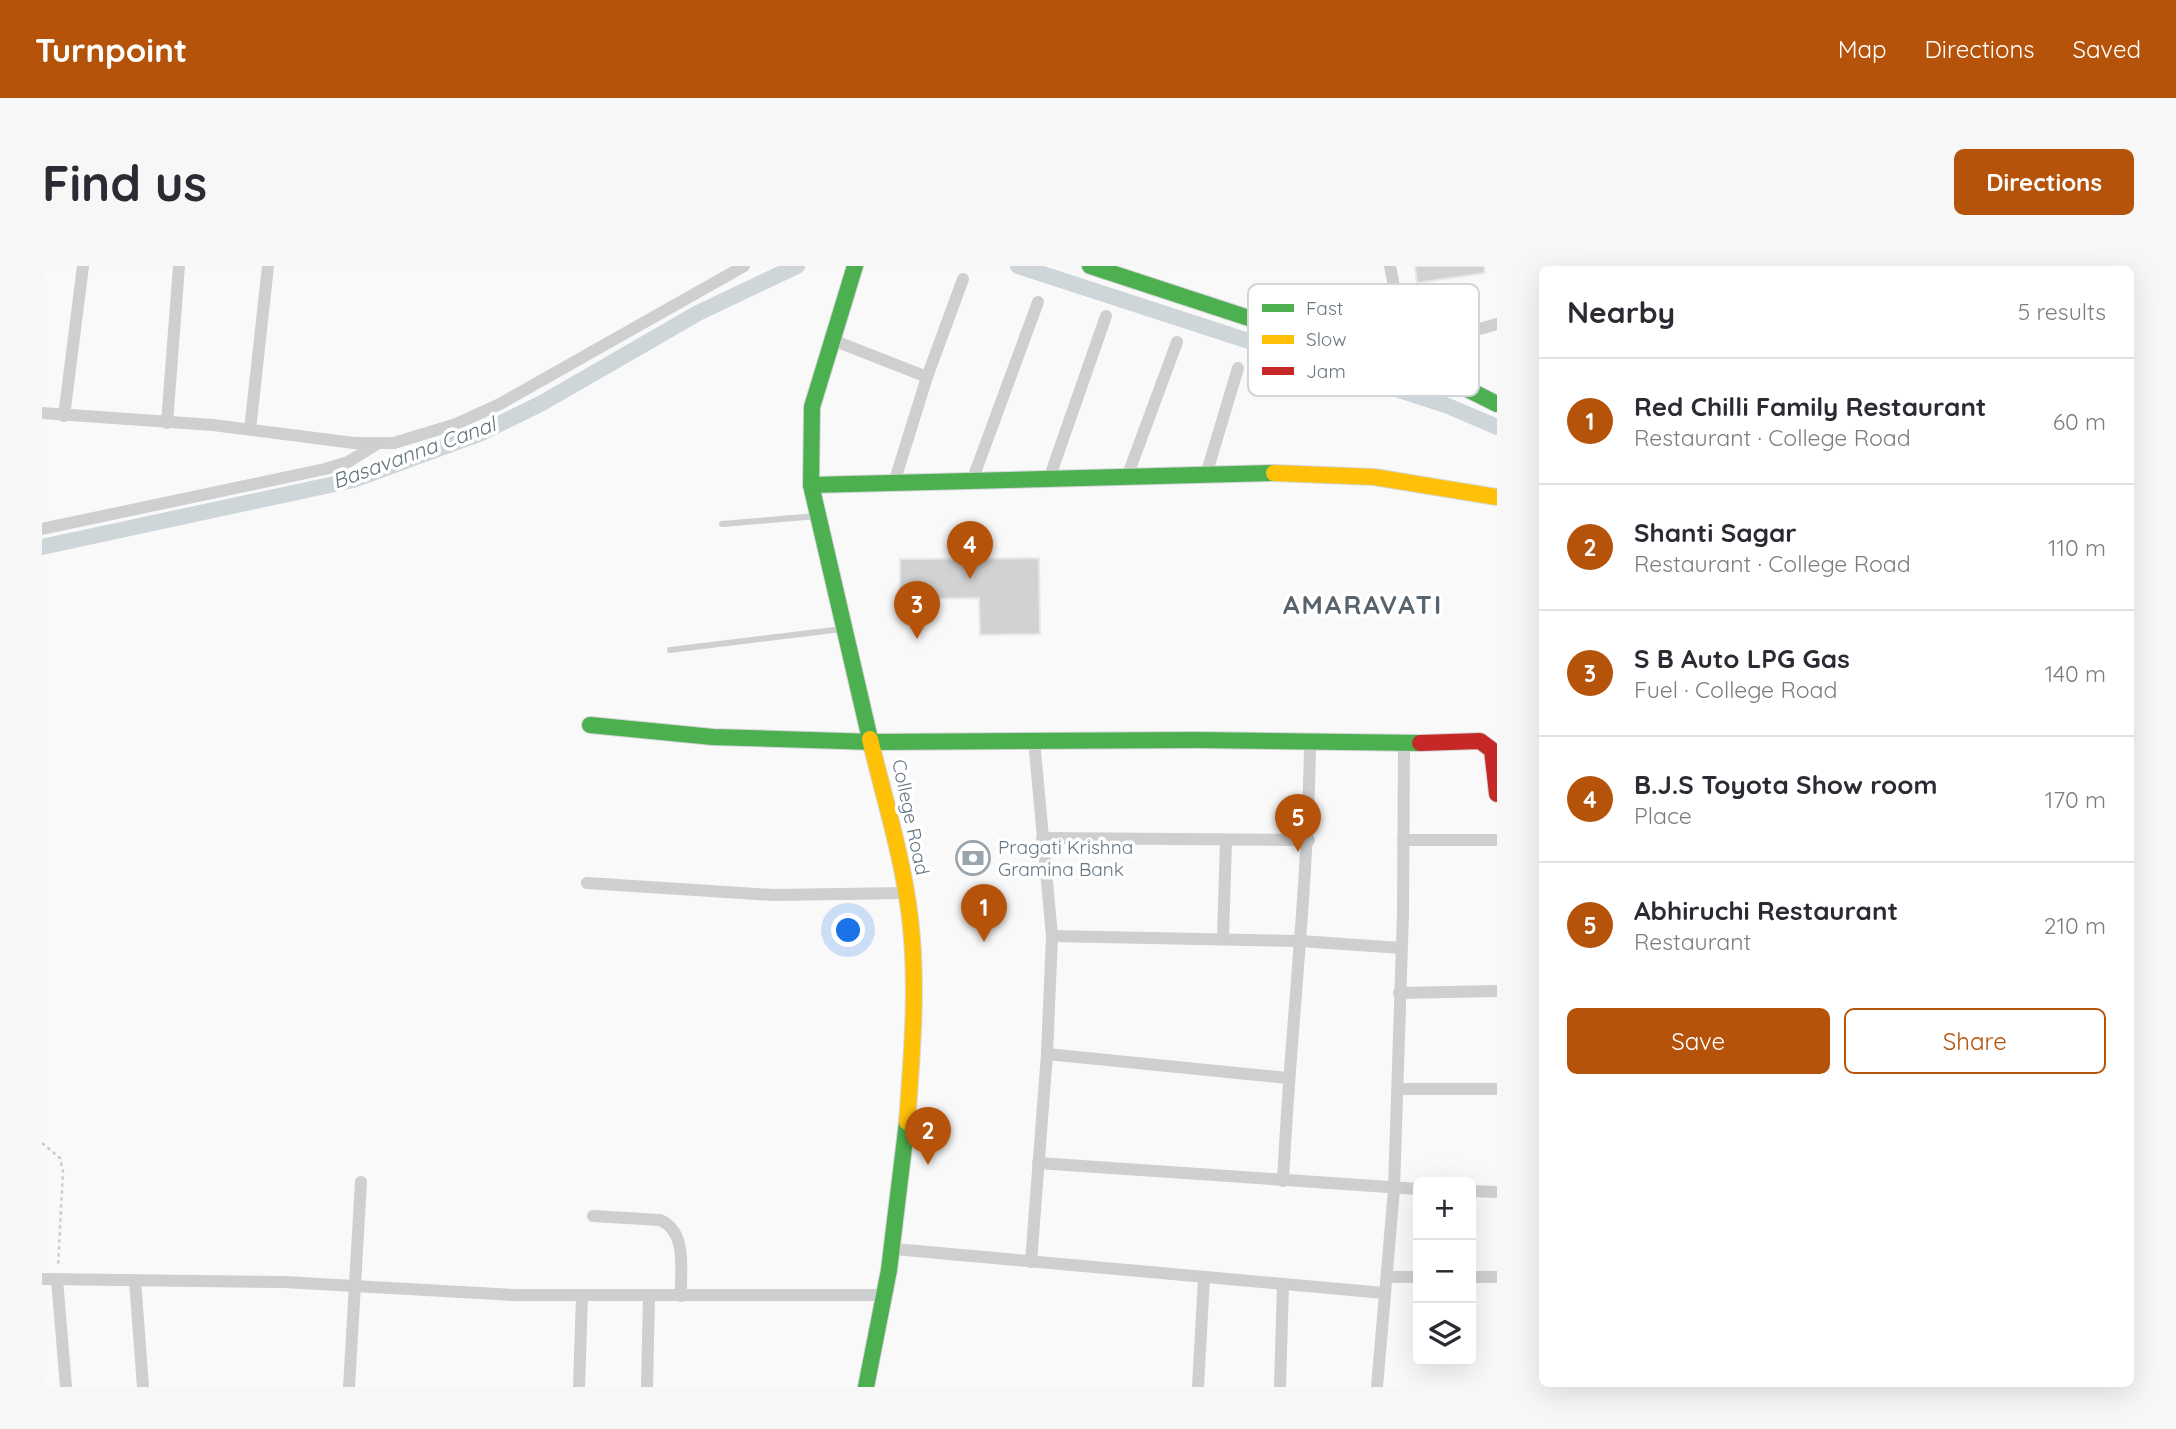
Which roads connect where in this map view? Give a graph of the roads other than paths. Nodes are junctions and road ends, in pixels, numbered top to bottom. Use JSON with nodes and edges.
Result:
{"nodes":[{"id":1,"x":83,"y":266,"type":"edge"},
{"id":2,"x":178,"y":266,"type":"edge"},
{"id":3,"x":268,"y":266,"type":"edge"},
{"id":4,"x":744,"y":266,"type":"edge"},
{"id":5,"x":1090,"y":266,"type":"edge"},
{"id":6,"x":1390,"y":266,"type":"edge"},
{"id":7,"x":855,"y":267,"type":"edge"},
{"id":8,"x":962,"y":279,"type":"dead end"},
{"id":9,"x":1394,"y":284,"type":"edge"},
{"id":10,"x":1038,"y":302,"type":"dead end"},
{"id":11,"x":1106,"y":316,"type":"dead end"},
{"id":12,"x":1248,"y":318,"type":"edge"},
{"id":13,"x":1497,"y":324,"type":"edge"},
{"id":14,"x":1479,"y":329,"type":"edge"},
{"id":15,"x":831,"y":339,"type":"junction"},
{"id":16,"x":1177,"y":341,"type":"dead end"},
{"id":17,"x":1238,"y":368,"type":"dead end"},
{"id":18,"x":927,"y":377,"type":"junction"},
{"id":19,"x":1479,"y":395,"type":"edge"},
{"id":20,"x":1497,"y":404,"type":"edge"},
{"id":21,"x":42,"y":413,"type":"edge"},
{"id":22,"x":64,"y":415,"type":"junction"},
{"id":23,"x":167,"y":423,"type":"junction"},
{"id":24,"x":250,"y":430,"type":"junction"},
{"id":25,"x":378,"y":444,"type":"junction"},
{"id":26,"x":1206,"y":475,"type":"junction"},
{"id":27,"x":1127,"y":477,"type":"junction"},
{"id":28,"x":1049,"y":479,"type":"junction"},
{"id":29,"x":972,"y":481,"type":"junction"},
{"id":30,"x":894,"y":483,"type":"junction"},
{"id":31,"x":811,"y":485,"type":"junction"},
{"id":32,"x":1497,"y":497,"type":"edge"},
{"id":33,"x":817,"y":516,"type":"junction"},
{"id":34,"x":722,"y":524,"type":"dead end"},
{"id":35,"x":42,"y":529,"type":"edge"},
{"id":36,"x":844,"y":628,"type":"junction"},
{"id":37,"x":670,"y":650,"type":"dead end"},
{"id":38,"x":590,"y":725,"type":"dead end"},
{"id":39,"x":1034,"y":740,"type":"junction"},
{"id":40,"x":873,"y":742,"type":"junction"},
{"id":41,"x":1310,"y":744,"type":"junction"},
{"id":42,"x":1404,"y":744,"type":"junction"},
{"id":43,"x":1497,"y":794,"type":"edge"},
{"id":44,"x":1042,"y":838,"type":"junction"},
{"id":45,"x":1226,"y":840,"type":"junction"},
{"id":46,"x":1309,"y":840,"type":"junction"},
{"id":47,"x":1403,"y":840,"type":"junction"},
{"id":48,"x":1497,"y":840,"type":"edge"},
{"id":49,"x":587,"y":883,"type":"dead end"},
{"id":50,"x":906,"y":893,"type":"junction"},
{"id":51,"x":1052,"y":936,"type":"junction"},
{"id":52,"x":1223,"y":938,"type":"junction"},
{"id":53,"x":1300,"y":941,"type":"junction"},
{"id":54,"x":1401,"y":948,"type":"junction"},
{"id":55,"x":1497,"y":991,"type":"edge"},
{"id":56,"x":1399,"y":993,"type":"junction"},
{"id":57,"x":1047,"y":1054,"type":"junction"},
{"id":58,"x":1288,"y":1078,"type":"junction"},
{"id":59,"x":1398,"y":1089,"type":"junction"},
{"id":60,"x":1497,"y":1089,"type":"edge"},
{"id":61,"x":1038,"y":1163,"type":"junction"},
{"id":62,"x":1283,"y":1181,"type":"junction"},
{"id":63,"x":361,"y":1182,"type":"dead end"},
{"id":64,"x":1394,"y":1189,"type":"junction"},
{"id":65,"x":1413,"y":1189,"type":"edge"},
{"id":66,"x":1476,"y":1191,"type":"edge"},
{"id":67,"x":1497,"y":1192,"type":"edge"},
{"id":68,"x":593,"y":1216,"type":"dead end"},
{"id":69,"x":894,"y":1249,"type":"junction"},
{"id":70,"x":1031,"y":1262,"type":"junction"},
{"id":71,"x":1387,"y":1277,"type":"junction"},
{"id":72,"x":1413,"y":1277,"type":"edge"},
{"id":73,"x":1476,"y":1277,"type":"edge"},
{"id":74,"x":1497,"y":1277,"type":"edge"},
{"id":75,"x":1203,"y":1278,"type":"junction"},
{"id":76,"x":42,"y":1279,"type":"edge"},
{"id":77,"x":57,"y":1279,"type":"junction"},
{"id":78,"x":135,"y":1280,"type":"junction"},
{"id":79,"x":356,"y":1284,"type":"junction"},
{"id":80,"x":1283,"y":1284,"type":"junction"},
{"id":81,"x":1384,"y":1293,"type":"junction"},
{"id":82,"x":582,"y":1296,"type":"junction"},
{"id":83,"x":681,"y":1296,"type":"junction"},
{"id":84,"x":886,"y":1296,"type":"junction"},
{"id":85,"x":649,"y":1297,"type":"junction"},
{"id":86,"x":65,"y":1387,"type":"edge"},
{"id":87,"x":143,"y":1387,"type":"edge"},
{"id":88,"x":349,"y":1387,"type":"edge"},
{"id":89,"x":579,"y":1387,"type":"edge"},
{"id":90,"x":647,"y":1387,"type":"edge"},
{"id":91,"x":866,"y":1387,"type":"edge"},
{"id":92,"x":1198,"y":1387,"type":"edge"},
{"id":93,"x":1280,"y":1387,"type":"edge"},
{"id":94,"x":1377,"y":1387,"type":"edge"}],
"edges":[{"from":1,"to":22,"type":"street"},
{"from":2,"to":23,"type":"street"},
{"from":3,"to":24,"type":"street"},
{"from":4,"to":25,"type":"street"},
{"from":5,"to":12,"type":"street"},
{"from":6,"to":9,"type":"street"},
{"from":7,"to":15,"type":"street","name":"College Road"},
{"from":8,"to":18,"type":"street"},
{"from":10,"to":29,"type":"street"},
{"from":11,"to":28,"type":"street"},
{"from":13,"to":14,"type":"street"},
{"from":15,"to":18,"type":"street"},
{"from":15,"to":31,"type":"street","name":"College Road"},
{"from":16,"to":27,"type":"street"},
{"from":17,"to":26,"type":"street"},
{"from":18,"to":30,"type":"street"},
{"from":19,"to":20,"type":"street"},
{"from":21,"to":22,"type":"street"},
{"from":22,"to":23,"type":"street"},
{"from":23,"to":24,"type":"street"},
{"from":24,"to":25,"type":"street"},
{"from":25,"to":35,"type":"street"},
{"from":26,"to":27,"type":"street"},
{"from":26,"to":32,"type":"street"},
{"from":27,"to":28,"type":"street"},
{"from":28,"to":29,"type":"street"},
{"from":29,"to":30,"type":"street"},
{"from":30,"to":31,"type":"street"},
{"from":31,"to":33,"type":"street","name":"College Road"},
{"from":33,"to":34,"type":"lane"},
{"from":33,"to":36,"type":"street","name":"College Road"},
{"from":36,"to":37,"type":"lane"},
{"from":36,"to":40,"type":"street","name":"College Road"},
{"from":38,"to":40,"type":"street"},
{"from":39,"to":40,"type":"street"},
{"from":39,"to":41,"type":"street"},
{"from":39,"to":44,"type":"street"},
{"from":40,"to":50,"type":"street","name":"College Road"},
{"from":41,"to":42,"type":"street"},
{"from":41,"to":46,"type":"street"},
{"from":42,"to":43,"type":"street"},
{"from":42,"to":47,"type":"street"},
{"from":44,"to":45,"type":"street"},
{"from":44,"to":51,"type":"street"},
{"from":45,"to":46,"type":"street"},
{"from":45,"to":52,"type":"street"},
{"from":46,"to":53,"type":"street"},
{"from":47,"to":48,"type":"street"},
{"from":47,"to":54,"type":"street"},
{"from":49,"to":50,"type":"street"},
{"from":50,"to":69,"type":"street","name":"College Road"},
{"from":51,"to":52,"type":"street"},
{"from":51,"to":57,"type":"street"},
{"from":52,"to":53,"type":"street"},
{"from":53,"to":54,"type":"street"},
{"from":53,"to":58,"type":"street"},
{"from":54,"to":56,"type":"street"},
{"from":55,"to":56,"type":"street"},
{"from":56,"to":59,"type":"street"},
{"from":57,"to":58,"type":"street"},
{"from":57,"to":61,"type":"street"},
{"from":58,"to":62,"type":"street"},
{"from":59,"to":60,"type":"street"},
{"from":59,"to":64,"type":"street"},
{"from":61,"to":62,"type":"street"},
{"from":61,"to":70,"type":"street"},
{"from":62,"to":64,"type":"street"},
{"from":63,"to":79,"type":"street"},
{"from":64,"to":65,"type":"street"},
{"from":64,"to":71,"type":"street"},
{"from":66,"to":67,"type":"street"},
{"from":68,"to":83,"type":"street"},
{"from":69,"to":70,"type":"street"},
{"from":69,"to":84,"type":"street","name":"College Road"},
{"from":70,"to":75,"type":"street"},
{"from":71,"to":72,"type":"street"},
{"from":71,"to":81,"type":"street"},
{"from":73,"to":74,"type":"street"},
{"from":75,"to":80,"type":"street"},
{"from":75,"to":92,"type":"street"},
{"from":76,"to":77,"type":"street"},
{"from":77,"to":78,"type":"street"},
{"from":77,"to":86,"type":"street"},
{"from":78,"to":79,"type":"street"},
{"from":78,"to":87,"type":"street"},
{"from":79,"to":82,"type":"street"},
{"from":79,"to":88,"type":"street"},
{"from":80,"to":81,"type":"street"},
{"from":80,"to":93,"type":"street"},
{"from":81,"to":94,"type":"street"},
{"from":82,"to":85,"type":"street"},
{"from":82,"to":89,"type":"street"},
{"from":83,"to":84,"type":"street"},
{"from":83,"to":85,"type":"street"},
{"from":84,"to":91,"type":"street","name":"College Road"},
{"from":85,"to":90,"type":"street"}]}
